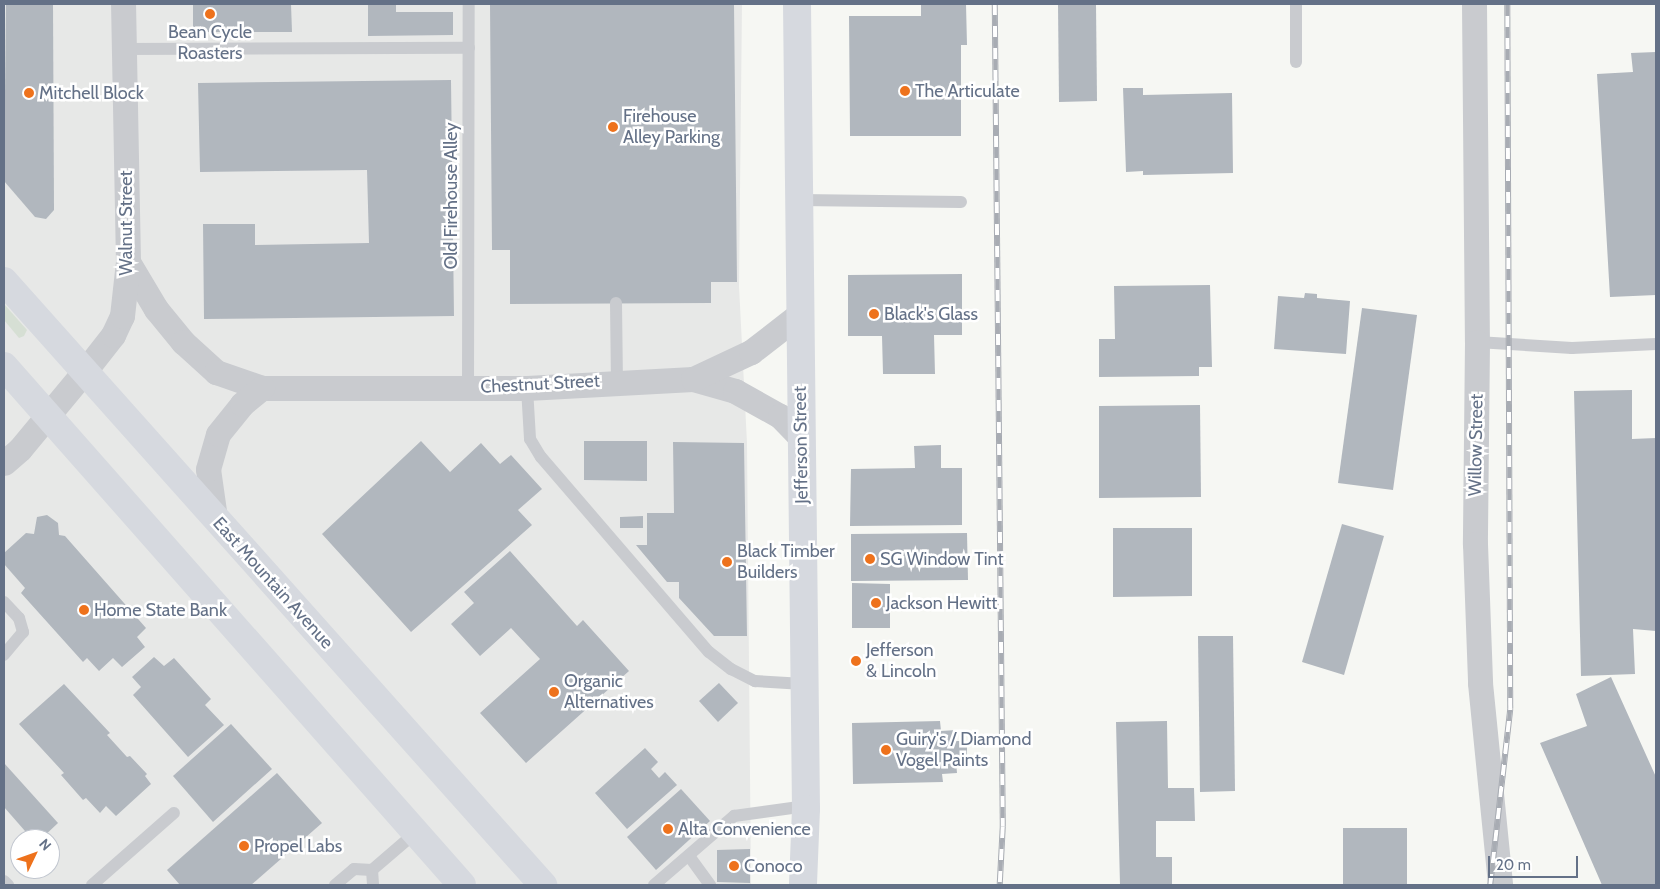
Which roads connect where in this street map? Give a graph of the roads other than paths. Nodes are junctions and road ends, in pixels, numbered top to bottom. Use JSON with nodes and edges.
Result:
{"nodes":[{"id":1,"x":123,"y":4,"type":"edge"},
{"id":2,"x":469,"y":4,"type":"edge"},
{"id":3,"x":797,"y":4,"type":"edge"},
{"id":4,"x":1296,"y":4,"type":"edge"},
{"id":5,"x":1474,"y":4,"type":"edge"},
{"id":6,"x":469,"y":48,"type":"junction"},
{"id":7,"x":124,"y":49,"type":"junction"},
{"id":8,"x":1296,"y":62,"type":"dead end"},
{"id":9,"x":800,"y":200,"type":"junction"},
{"id":10,"x":961,"y":202,"type":"dead end"},
{"id":11,"x":128,"y":262,"type":"junction"},
{"id":12,"x":4,"y":281,"type":"edge"},
{"id":13,"x":616,"y":303,"type":"dead end"},
{"id":14,"x":800,"y":314,"type":"junction"},
{"id":15,"x":1477,"y":342,"type":"junction"},
{"id":16,"x":1656,"y":344,"type":"edge"},
{"id":17,"x":4,"y":366,"type":"edge"},
{"id":18,"x":84,"y":372,"type":"junction"},
{"id":19,"x":693,"y":379,"type":"junction"},
{"id":20,"x":617,"y":381,"type":"junction"},
{"id":21,"x":468,"y":387,"type":"junction"},
{"id":22,"x":262,"y":388,"type":"junction"},
{"id":23,"x":527,"y":388,"type":"junction"},
{"id":24,"x":48,"y":417,"type":"junction"},
{"id":25,"x":801,"y":438,"type":"junction"},
{"id":26,"x":4,"y":463,"type":"edge"},
{"id":27,"x":215,"y":518,"type":"junction"},
{"id":28,"x":4,"y":602,"type":"edge"},
{"id":29,"x":4,"y":655,"type":"edge"},
{"id":30,"x":804,"y":684,"type":"junction"},
{"id":31,"x":806,"y":806,"type":"junction"},
{"id":32,"x":174,"y":813,"type":"dead end"},
{"id":33,"x":415,"y":833,"type":"junction"},
{"id":34,"x":689,"y":856,"type":"junction"},
{"id":35,"x":372,"y":870,"type":"junction"},
{"id":36,"x":4,"y":881,"type":"edge"},
{"id":37,"x":8,"y":885,"type":"edge"},
{"id":38,"x":92,"y":885,"type":"edge"},
{"id":39,"x":335,"y":885,"type":"edge"},
{"id":40,"x":373,"y":885,"type":"edge"},
{"id":41,"x":462,"y":885,"type":"edge"},
{"id":42,"x":543,"y":885,"type":"edge"},
{"id":43,"x":654,"y":885,"type":"edge"},
{"id":44,"x":710,"y":885,"type":"edge"},
{"id":45,"x":803,"y":885,"type":"edge"},
{"id":46,"x":1500,"y":885,"type":"edge"}],
"edges":[{"from":1,"to":7,"type":"street","name":"Walnut Street"},
{"from":2,"to":6,"type":"lane","name":"Old Firehouse Alley"},
{"from":3,"to":9,"type":"main road","name":"Jefferson Street"},
{"from":4,"to":8,"type":"lane"},
{"from":5,"to":15,"type":"street","name":"Willow Street"},
{"from":6,"to":7,"type":"lane"},
{"from":6,"to":21,"type":"lane","name":"Old Firehouse Alley"},
{"from":7,"to":11,"type":"street","name":"Walnut Street"},
{"from":9,"to":10,"type":"lane"},
{"from":9,"to":14,"type":"main road","name":"Jefferson Street"},
{"from":11,"to":18,"type":"street","name":"Walnut Street"},
{"from":11,"to":22,"type":"street","name":"Chestnut Street"},
{"from":12,"to":18,"type":"main road","name":"East Mountain Avenue"},
{"from":13,"to":20,"type":"lane"},
{"from":14,"to":19,"type":"street"},
{"from":14,"to":25,"type":"main road","name":"Jefferson Street"},
{"from":15,"to":16,"type":"lane"},
{"from":15,"to":46,"type":"street","name":"Willow Street"},
{"from":17,"to":24,"type":"main road"},
{"from":18,"to":24,"type":"street","name":"Walnut Street"},
{"from":18,"to":27,"type":"main road","name":"East Mountain Avenue"},
{"from":19,"to":20,"type":"street","name":"Chestnut Street"},
{"from":19,"to":25,"type":"street","name":"Chestnut Street"},
{"from":20,"to":23,"type":"street","name":"Chestnut Street"},
{"from":21,"to":22,"type":"street","name":"Chestnut Street"},
{"from":21,"to":23,"type":"street","name":"Chestnut Street"},
{"from":22,"to":27,"type":"street"},
{"from":23,"to":30,"type":"lane"},
{"from":24,"to":26,"type":"street","name":"Walnut Street"},
{"from":24,"to":33,"type":"main road"},
{"from":25,"to":30,"type":"main road","name":"Jefferson Street"},
{"from":27,"to":42,"type":"main road","name":"East Mountain Avenue"},
{"from":28,"to":29,"type":"lane"},
{"from":30,"to":31,"type":"main road","name":"Jefferson Street"},
{"from":31,"to":34,"type":"lane"},
{"from":31,"to":45,"type":"main road","name":"Jefferson Street"},
{"from":32,"to":38,"type":"lane"},
{"from":33,"to":35,"type":"lane"},
{"from":33,"to":41,"type":"main road"},
{"from":34,"to":43,"type":"lane"},
{"from":34,"to":44,"type":"lane"},
{"from":35,"to":39,"type":"lane"},
{"from":35,"to":40,"type":"lane"},
{"from":36,"to":37,"type":"lane"}]}
